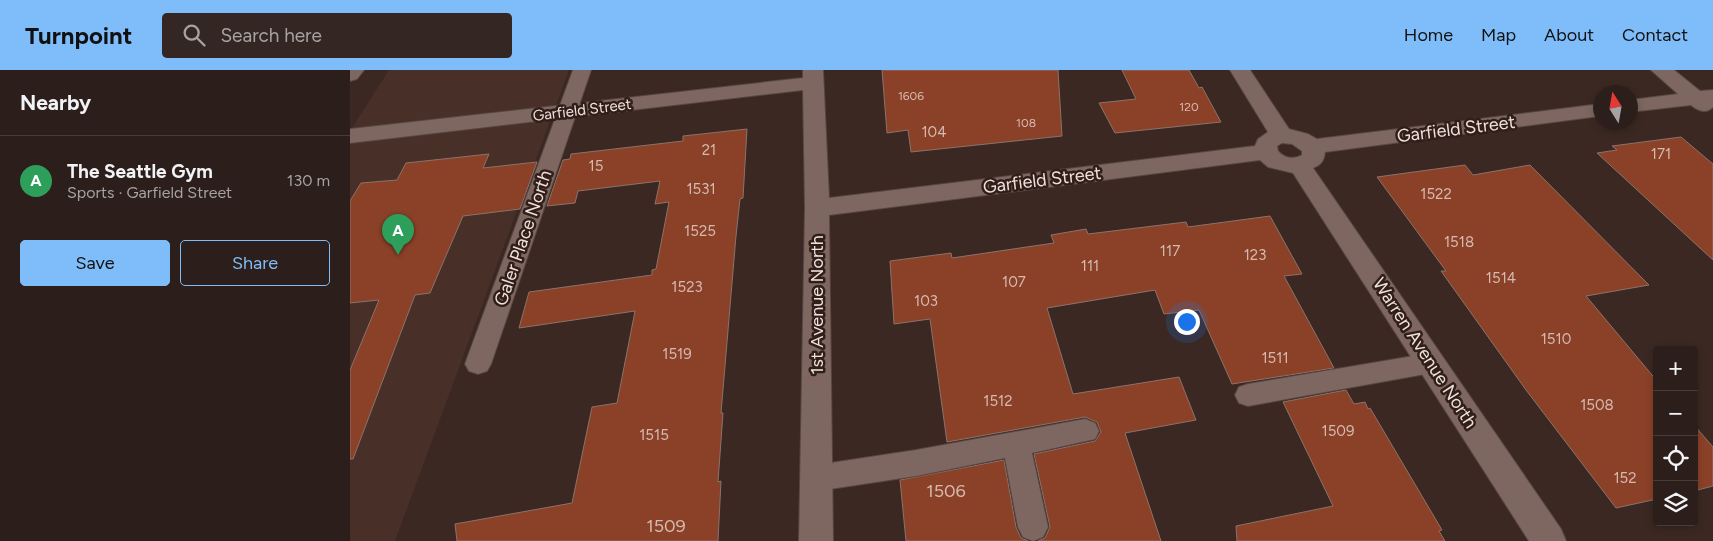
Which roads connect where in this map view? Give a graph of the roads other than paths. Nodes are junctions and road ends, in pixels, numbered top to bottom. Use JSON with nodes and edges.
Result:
{"nodes":[{"id":1,"x":354,"y":70,"type":"edge"},
{"id":2,"x":582,"y":70,"type":"edge"},
{"id":3,"x":1240,"y":70,"type":"edge"},
{"id":4,"x":1661,"y":70,"type":"edge"},
{"id":5,"x":350,"y":75,"type":"edge"},
{"id":6,"x":813,"y":77,"type":"edge"},
{"id":7,"x":1704,"y":97,"type":"edge"},
{"id":8,"x":1638,"y":105,"type":"edge"},
{"id":9,"x":1593,"y":111,"type":"edge"},
{"id":10,"x":567,"y":112,"type":"junction"},
{"id":11,"x":1713,"y":112,"type":"edge"},
{"id":12,"x":350,"y":136,"type":"edge"},
{"id":13,"x":1274,"y":144,"type":"junction"},
{"id":14,"x":1306,"y":156,"type":"junction"},
{"id":15,"x":817,"y":208,"type":"junction"},
{"id":16,"x":1431,"y":363,"type":"junction"},
{"id":17,"x":478,"y":364,"type":"dead end"},
{"id":18,"x":1248,"y":395,"type":"dead end"},
{"id":19,"x":1085,"y":431,"type":"dead end"},
{"id":20,"x":1016,"y":445,"type":"junction"},
{"id":21,"x":817,"y":478,"type":"junction"},
{"id":22,"x":1033,"y":527,"type":"dead end"},
{"id":23,"x":816,"y":541,"type":"edge"},
{"id":24,"x":1549,"y":541,"type":"edge"}],
"edges":[{"from":1,"to":5,"type":"street"},
{"from":2,"to":10,"type":"lane","name":"Galer Place North"},
{"from":3,"to":13,"type":"street"},
{"from":4,"to":7,"type":"street"},
{"from":6,"to":10,"type":"street","name":"Garfield Street"},
{"from":6,"to":15,"type":"street","name":"1st Avenue North"},
{"from":7,"to":8,"type":"street"},
{"from":7,"to":11,"type":"street"},
{"from":9,"to":14,"type":"street","name":"Garfield Street"},
{"from":10,"to":12,"type":"street","name":"Garfield Street"},
{"from":10,"to":17,"type":"lane","name":"Galer Place North"},
{"from":13,"to":14,"type":"street"},
{"from":13,"to":15,"type":"street","name":"Garfield Street"},
{"from":14,"to":16,"type":"street","name":"Warren Avenue North"},
{"from":15,"to":21,"type":"street","name":"1st Avenue North"},
{"from":16,"to":18,"type":"lane"},
{"from":16,"to":24,"type":"street","name":"Warren Avenue North"},
{"from":19,"to":20,"type":"lane"},
{"from":20,"to":21,"type":"lane"},
{"from":20,"to":22,"type":"lane"},
{"from":21,"to":23,"type":"street","name":"1st Avenue North"}]}
